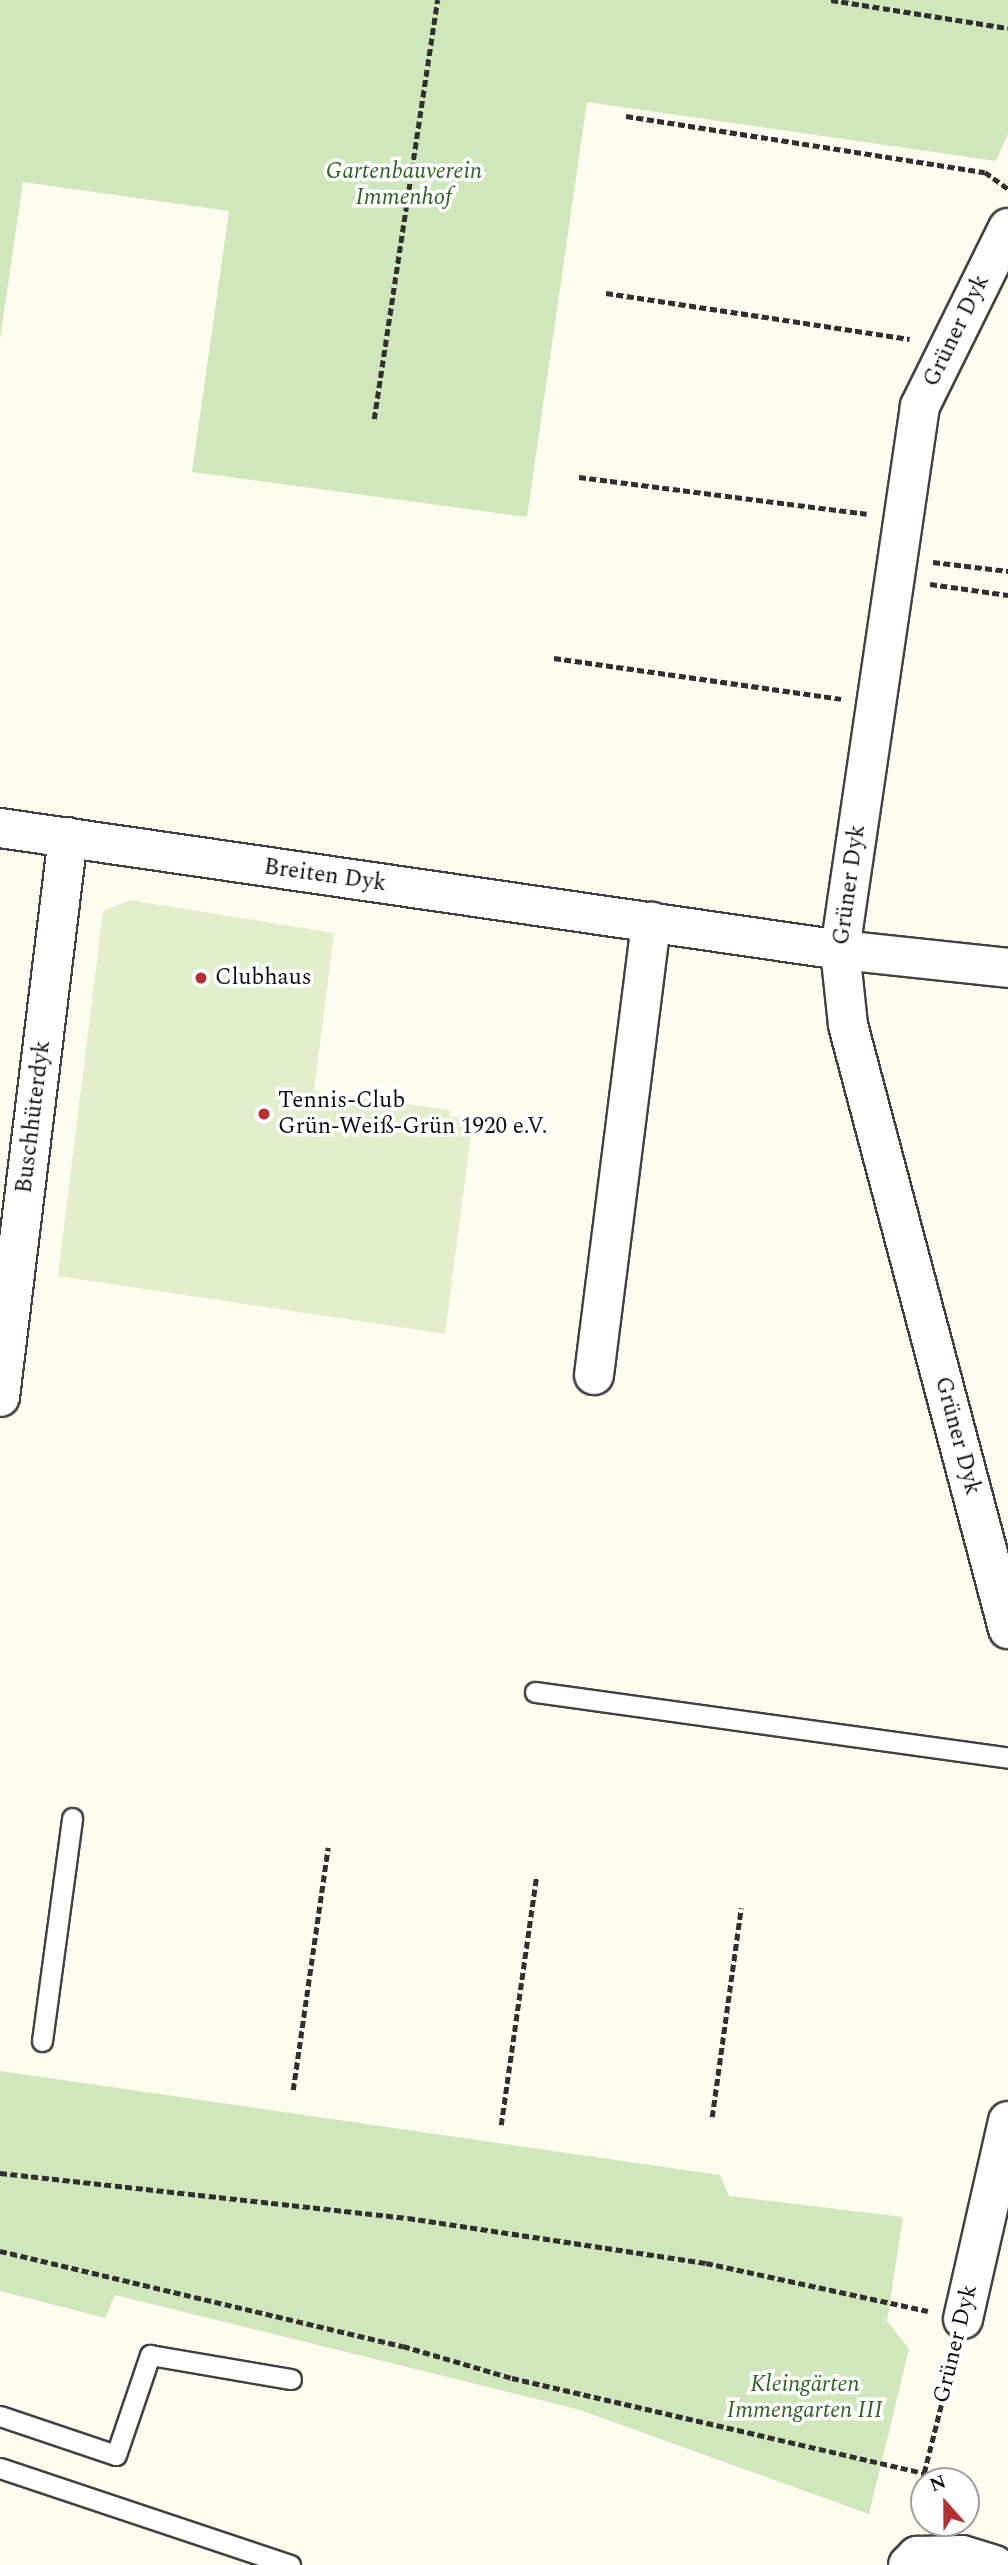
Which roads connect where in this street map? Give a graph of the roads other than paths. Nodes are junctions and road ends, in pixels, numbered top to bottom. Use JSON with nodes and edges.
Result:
{"nodes":[{"id":1,"x":1008,"y":228,"type":"edge"},
{"id":2,"x":0,"y":828,"type":"edge"},
{"id":3,"x":68,"y":837,"type":"junction"},
{"id":4,"x":651,"y":922,"type":"junction"},
{"id":5,"x":840,"y":950,"type":"junction"},
{"id":6,"x":1008,"y":968,"type":"edge"},
{"id":7,"x":594,"y":1375,"type":"dead end"},
{"id":8,"x":0,"y":1397,"type":"edge"},
{"id":9,"x":1008,"y":1629,"type":"edge"},
{"id":10,"x":535,"y":1692,"type":"dead end"},
{"id":11,"x":1008,"y":1758,"type":"edge"},
{"id":12,"x":72,"y":1818,"type":"dead end"},
{"id":13,"x":41,"y":2041,"type":"dead end"},
{"id":14,"x":1008,"y":2121,"type":"edge"},
{"id":15,"x":963,"y":2319,"type":"road end"},
{"id":16,"x":291,"y":2379,"type":"dead end"},
{"id":17,"x":0,"y":2416,"type":"edge"},
{"id":18,"x":0,"y":2468,"type":"edge"},
{"id":19,"x":913,"y":2560,"type":"edge"},
{"id":20,"x":290,"y":2565,"type":"edge"},
{"id":21,"x":994,"y":2565,"type":"edge"}],
"edges":[{"from":1,"to":5,"type":"street","name":"Grüner Dyk"},
{"from":2,"to":3,"type":"street","name":"Breiten Dyk"},
{"from":3,"to":4,"type":"street","name":"Breiten Dyk"},
{"from":3,"to":8,"type":"street","name":"Buschhüterdyk"},
{"from":4,"to":5,"type":"street","name":"Breiten Dyk"},
{"from":4,"to":7,"type":"street"},
{"from":5,"to":6,"type":"street","name":"Breiten Dyk"},
{"from":5,"to":9,"type":"street","name":"Grüner Dyk"},
{"from":10,"to":11,"type":"lane"},
{"from":12,"to":13,"type":"lane"},
{"from":14,"to":15,"type":"street","name":"Grüner Dyk"},
{"from":16,"to":17,"type":"lane"},
{"from":18,"to":20,"type":"lane"},
{"from":19,"to":21,"type":"street"}]}
